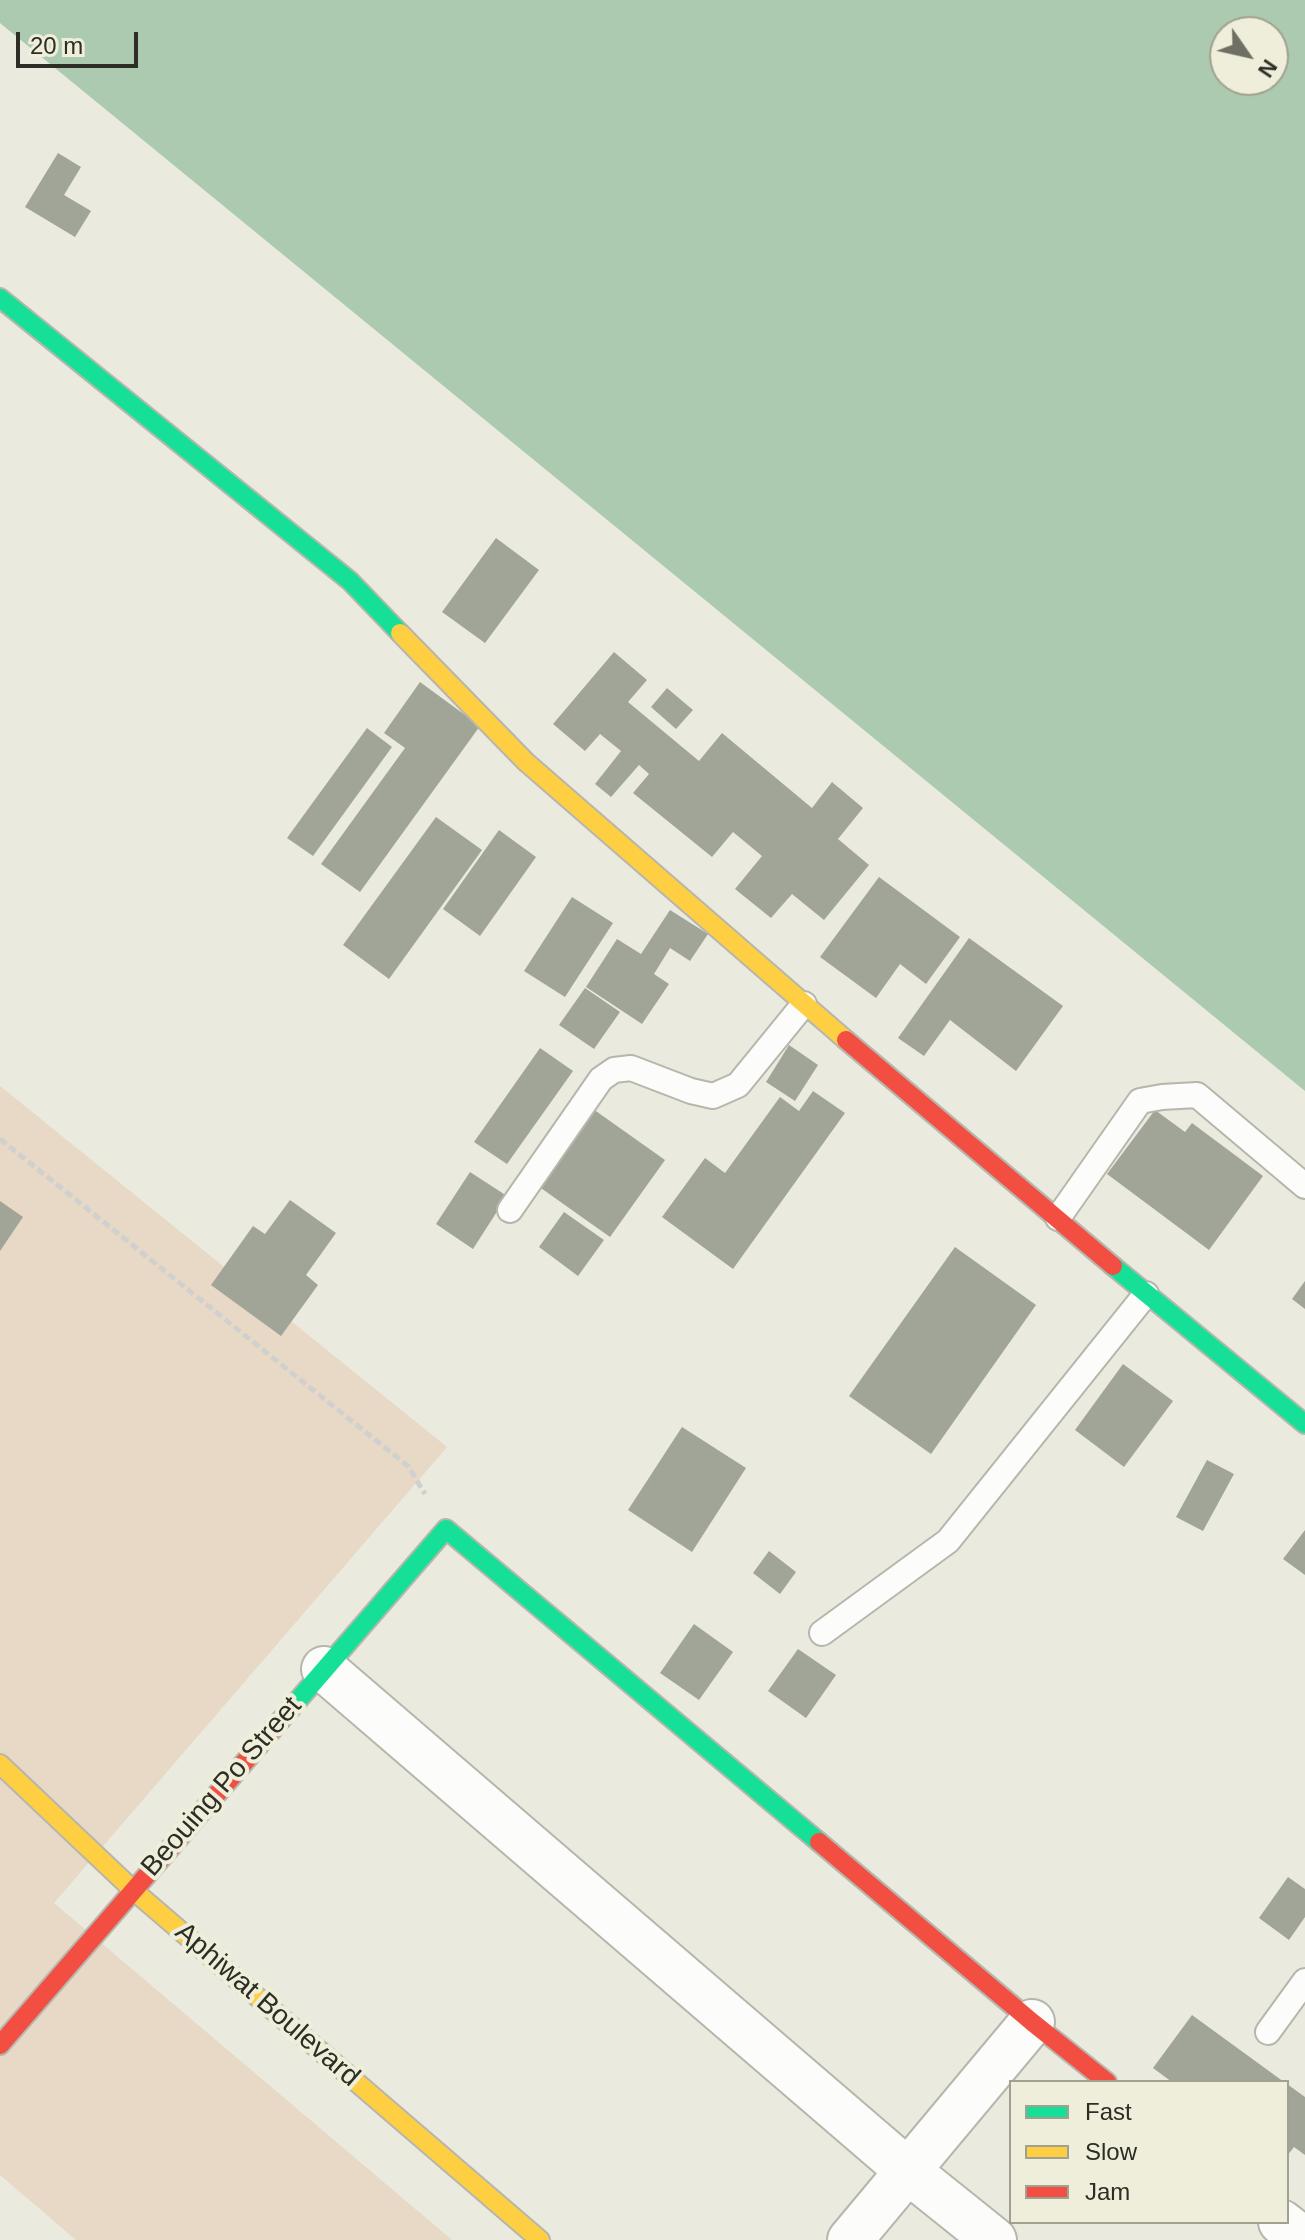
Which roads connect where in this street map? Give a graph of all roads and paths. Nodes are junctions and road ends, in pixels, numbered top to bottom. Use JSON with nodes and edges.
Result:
{"nodes":[{"id":1,"x":0,"y":298,"type":"edge"},
{"id":2,"x":804,"y":1004,"type":"junction"},
{"id":3,"x":0,"y":1139,"type":"edge"},
{"id":4,"x":1305,"y":1186,"type":"edge"},
{"id":5,"x":510,"y":1210,"type":"dead end"},
{"id":6,"x":1058,"y":1218,"type":"junction"},
{"id":7,"x":1146,"y":1294,"type":"junction"},
{"id":8,"x":1305,"y":1424,"type":"edge"},
{"id":9,"x":446,"y":1529,"type":"junction"},
{"id":10,"x":822,"y":1633,"type":"dead end"},
{"id":11,"x":324,"y":1669,"type":"junction"},
{"id":12,"x":0,"y":1764,"type":"edge"},
{"id":13,"x":133,"y":1890,"type":"junction"},
{"id":14,"x":1305,"y":1981,"type":"edge"},
{"id":15,"x":1032,"y":2022,"type":"junction"},
{"id":16,"x":1268,"y":2032,"type":"dead end"},
{"id":17,"x":0,"y":2045,"type":"edge"},
{"id":18,"x":1104,"y":2080,"type":"edge"},
{"id":19,"x":908,"y":2171,"type":"junction"},
{"id":20,"x":1284,"y":2224,"type":"edge"},
{"id":21,"x":540,"y":2240,"type":"edge"},
{"id":22,"x":850,"y":2240,"type":"edge"},
{"id":23,"x":994,"y":2240,"type":"edge"},
{"id":24,"x":1304,"y":2240,"type":"edge"}],
"edges":[{"from":1,"to":2,"type":"street"},
{"from":2,"to":5,"type":"lane"},
{"from":2,"to":6,"type":"street"},
{"from":3,"to":9,"type":"path"},
{"from":4,"to":6,"type":"lane"},
{"from":6,"to":7,"type":"street"},
{"from":7,"to":8,"type":"street"},
{"from":7,"to":10,"type":"lane"},
{"from":9,"to":11,"type":"street","name":"Beouing Po Street"},
{"from":9,"to":15,"type":"street"},
{"from":11,"to":13,"type":"street","name":"Beouing Po Street"},
{"from":11,"to":19,"type":"street"},
{"from":12,"to":13,"type":"street","name":"Aphiwat Boulevard"},
{"from":13,"to":17,"type":"street","name":"Beouing Po Street"},
{"from":13,"to":21,"type":"street","name":"Aphiwat Boulevard"},
{"from":14,"to":16,"type":"lane"},
{"from":15,"to":18,"type":"street"},
{"from":15,"to":19,"type":"street"},
{"from":19,"to":22,"type":"street"},
{"from":19,"to":23,"type":"street"},
{"from":20,"to":24,"type":"street"}]}
